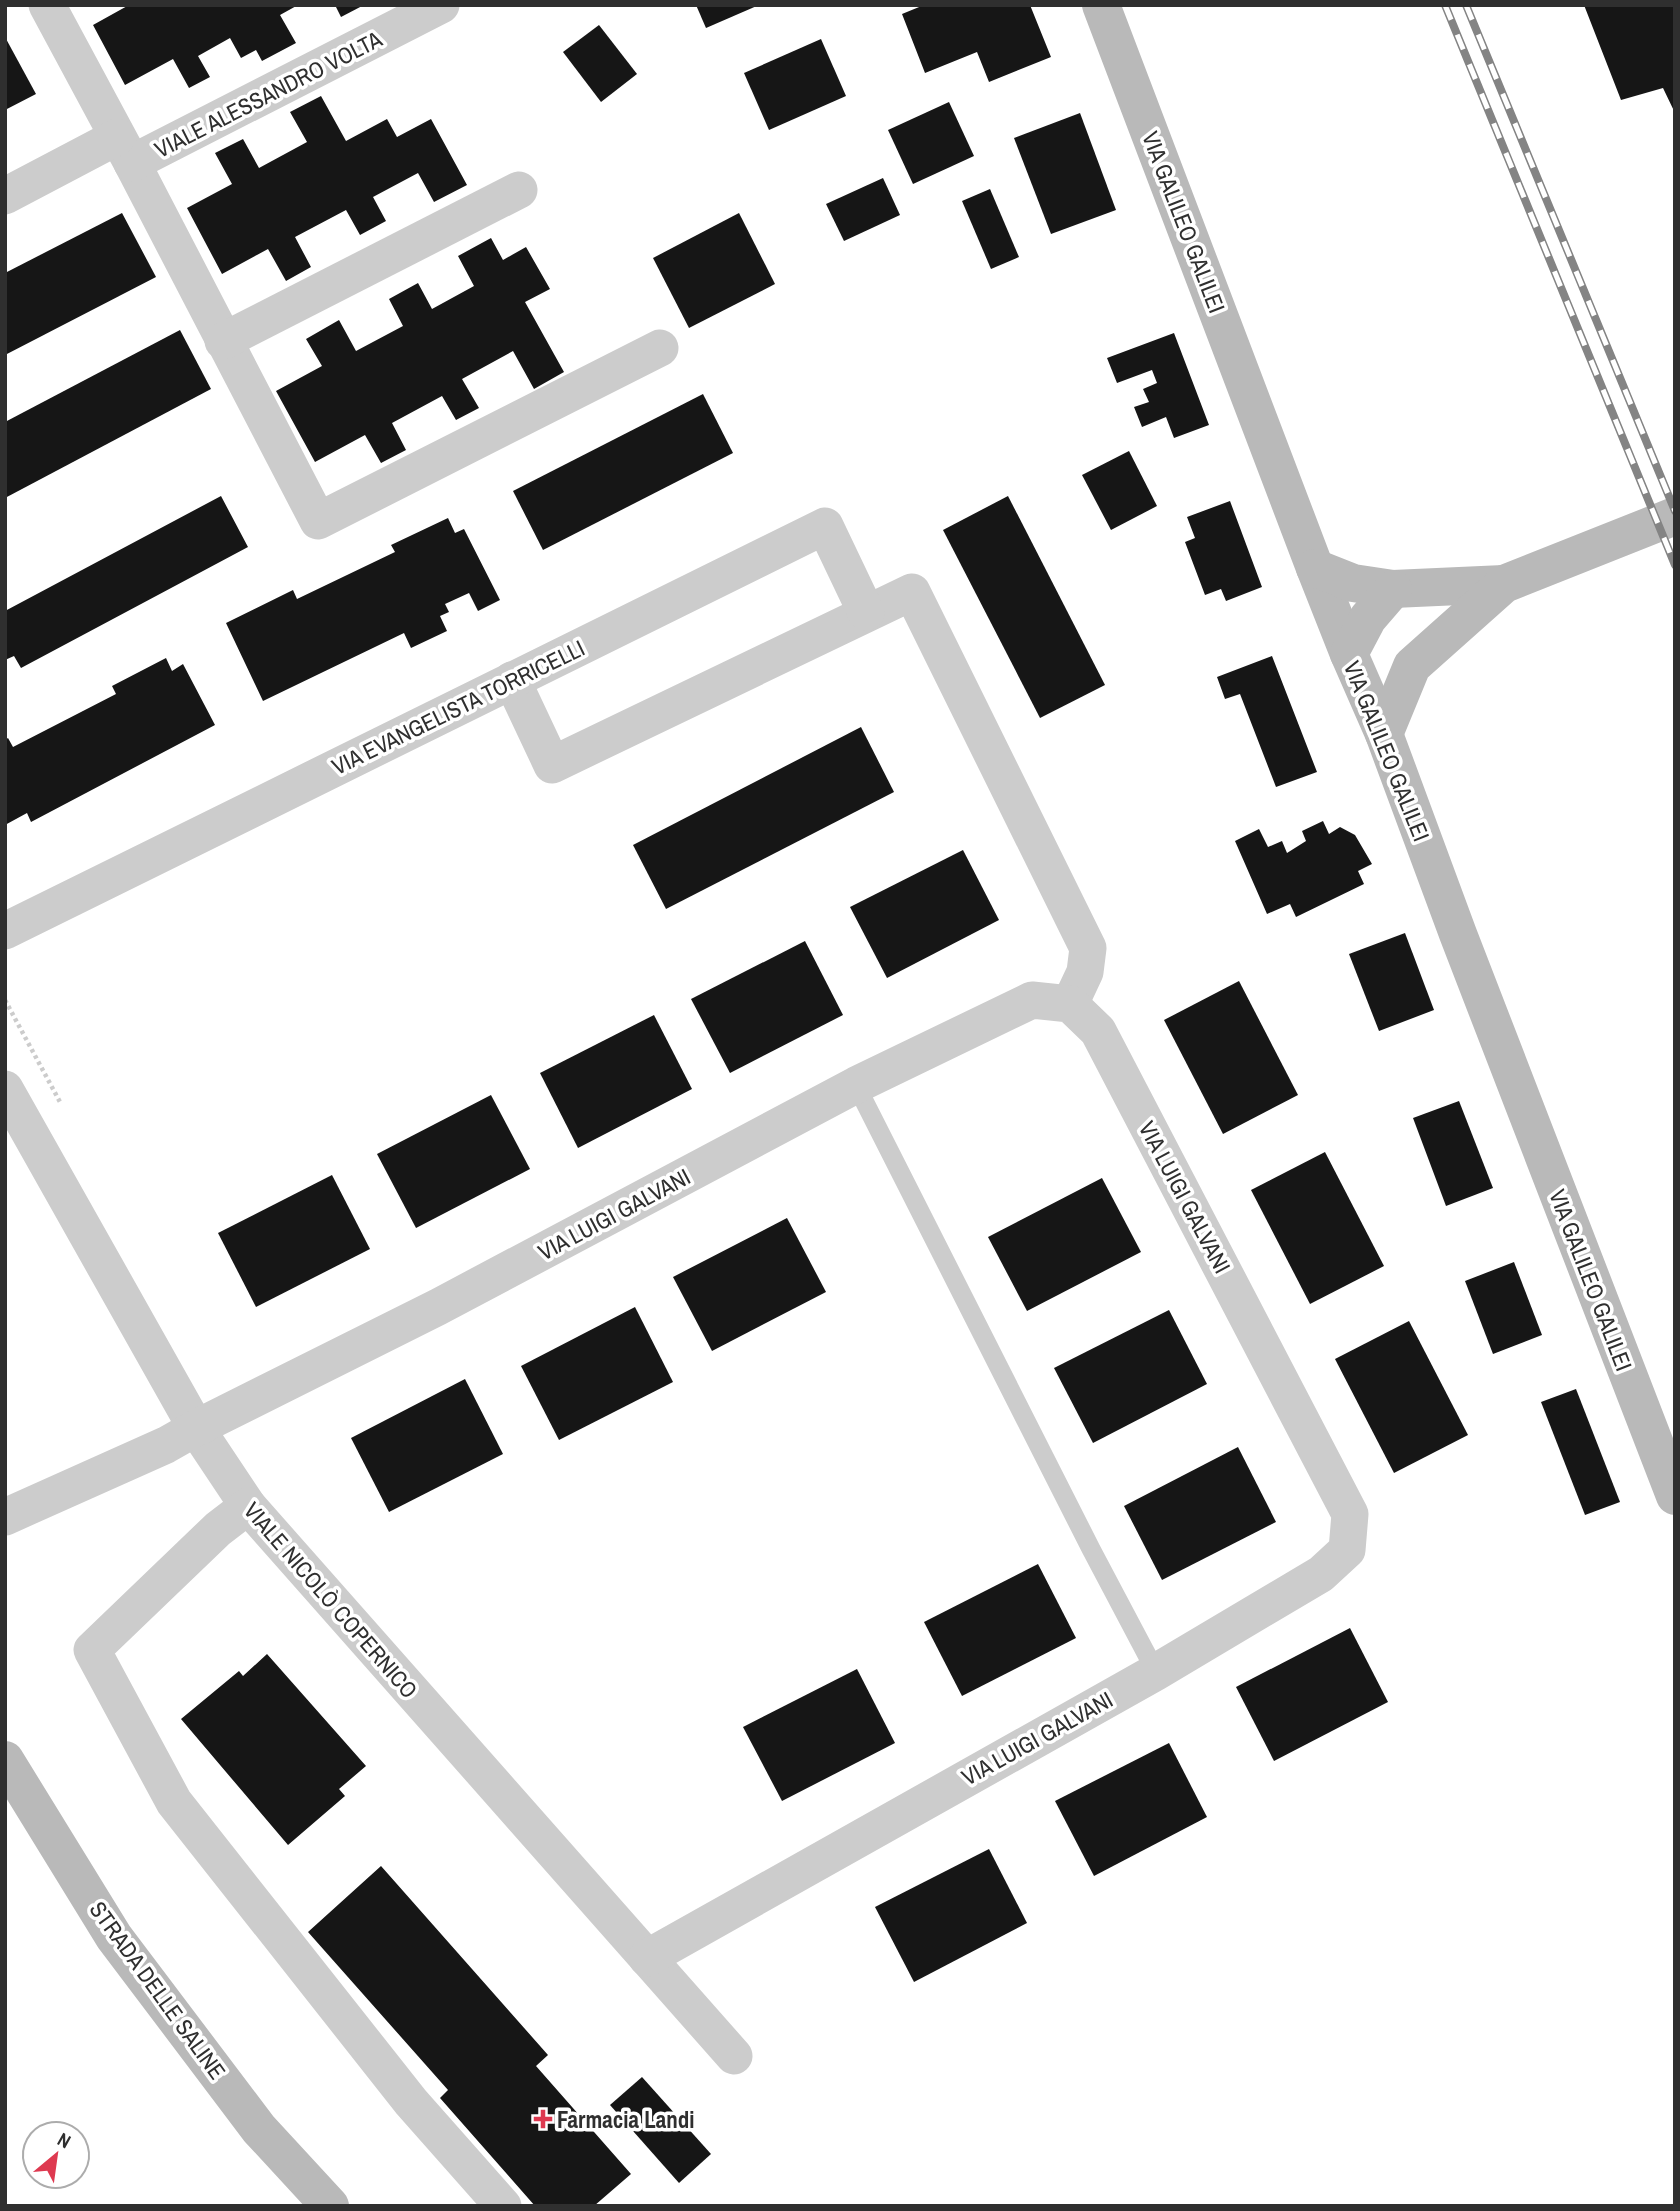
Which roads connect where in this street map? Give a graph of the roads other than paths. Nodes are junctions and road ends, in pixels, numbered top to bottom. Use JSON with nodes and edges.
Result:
{"nodes":[{"id":1,"x":47,"y":5,"type":"edge"},
{"id":2,"x":441,"y":5,"type":"edge"},
{"id":3,"x":1101,"y":5,"type":"edge"},
{"id":4,"x":124,"y":150,"type":"junction"},
{"id":5,"x":519,"y":190,"type":"dead end"},
{"id":6,"x":5,"y":196,"type":"edge"},
{"id":7,"x":223,"y":341,"type":"junction"},
{"id":8,"x":660,"y":348,"type":"dead end"},
{"id":9,"x":1675,"y":516,"type":"edge"},
{"id":10,"x":1315,"y":568,"type":"junction"},
{"id":11,"x":1504,"y":584,"type":"junction"},
{"id":12,"x":1393,"y":589,"type":"junction"},
{"id":13,"x":866,"y":612,"type":"junction"},
{"id":14,"x":1349,"y":654,"type":"junction"},
{"id":15,"x":1422,"y":655,"type":"junction"},
{"id":16,"x":512,"y":680,"type":"junction"},
{"id":17,"x":1384,"y":734,"type":"junction"},
{"id":18,"x":5,"y":931,"type":"edge"},
{"id":19,"x":1070,"y":1004,"type":"junction"},
{"id":20,"x":856,"y":1085,"type":"junction"},
{"id":21,"x":5,"y":1089,"type":"edge"},
{"id":22,"x":196,"y":1428,"type":"junction"},
{"id":23,"x":1675,"y":1496,"type":"edge"},
{"id":24,"x":248,"y":1506,"type":"junction"},
{"id":25,"x":5,"y":1517,"type":"edge"},
{"id":26,"x":1156,"y":1672,"type":"junction"},
{"id":27,"x":5,"y":1760,"type":"edge"},
{"id":28,"x":647,"y":1958,"type":"junction"},
{"id":29,"x":733,"y":2056,"type":"dead end"},
{"id":30,"x":330,"y":2206,"type":"edge"},
{"id":31,"x":503,"y":2206,"type":"edge"}],
"edges":[{"from":1,"to":4,"type":"street","name":"VIALE ALESSANDRO VOLTA"},
{"from":2,"to":4,"type":"street","name":"VIALE ALESSANDRO VOLTA"},
{"from":3,"to":10,"type":"main road","name":"VIA GALILEO GALILEI"},
{"from":4,"to":6,"type":"street"},
{"from":4,"to":7,"type":"street","name":"VIALE ALESSANDRO VOLTA"},
{"from":5,"to":7,"type":"street"},
{"from":7,"to":8,"type":"street","name":"VIALE ALESSANDRO VOLTA"},
{"from":9,"to":11,"type":"main road"},
{"from":10,"to":12,"type":"main road"},
{"from":10,"to":14,"type":"main road","name":"VIA GALILEO GALILEI"},
{"from":11,"to":12,"type":"main road"},
{"from":11,"to":15,"type":"main road"},
{"from":12,"to":14,"type":"main road"},
{"from":13,"to":16,"type":"street"},
{"from":13,"to":16,"type":"street","name":"VIA EVANGELISTA TORRICELLI"},
{"from":13,"to":19,"type":"street"},
{"from":14,"to":15,"type":"main road"},
{"from":14,"to":17,"type":"main road","name":"VIA GALILEO GALILEI"},
{"from":15,"to":17,"type":"main road"},
{"from":16,"to":18,"type":"street","name":"VIA EVANGELISTA TORRICELLI"},
{"from":17,"to":23,"type":"main road","name":"VIA GALILEO GALILEI"},
{"from":19,"to":20,"type":"street","name":"VIA LUIGI GALVANI"},
{"from":19,"to":26,"type":"street","name":"VIA LUIGI GALVANI"},
{"from":20,"to":22,"type":"street","name":"VIA LUIGI GALVANI"},
{"from":20,"to":26,"type":"lane"},
{"from":21,"to":22,"type":"street","name":"VIALE NICOLÒ COPERNICO"},
{"from":22,"to":24,"type":"street","name":"VIALE NICOLÒ COPERNICO"},
{"from":22,"to":25,"type":"street","name":"VIA LUIGI GALVANI"},
{"from":24,"to":28,"type":"street","name":"VIALE NICOLÒ COPERNICO"},
{"from":24,"to":31,"type":"street"},
{"from":26,"to":28,"type":"street","name":"VIA LUIGI GALVANI"},
{"from":27,"to":30,"type":"main road","name":"STRADA DELLE SALINE"},
{"from":28,"to":29,"type":"street","name":"VIALE NICOLÒ COPERNICO"}]}
